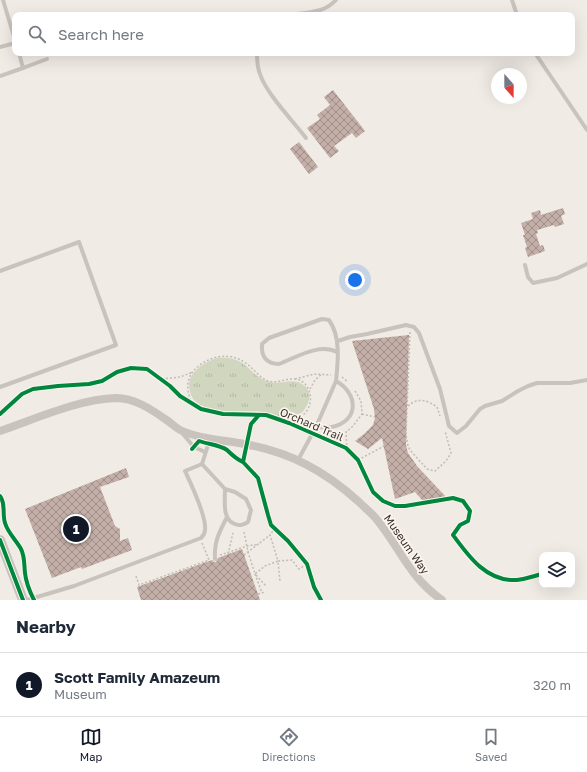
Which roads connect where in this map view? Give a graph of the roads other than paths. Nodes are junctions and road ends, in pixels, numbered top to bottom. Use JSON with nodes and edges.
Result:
{"nodes":[{"id":1,"x":3,"y":0,"type":"edge"},
{"id":2,"x":336,"y":0,"type":"edge"},
{"id":3,"x":512,"y":0,"type":"edge"},
{"id":4,"x":317,"y":12,"type":"edge"},
{"id":5,"x":516,"y":12,"type":"edge"},
{"id":6,"x":12,"y":30,"type":"edge"},
{"id":7,"x":12,"y":44,"type":"edge"},
{"id":8,"x":0,"y":47,"type":"edge"},
{"id":9,"x":20,"y":56,"type":"edge"},
{"id":10,"x":257,"y":56,"type":"edge"},
{"id":11,"x":537,"y":56,"type":"edge"},
{"id":12,"x":46,"y":59,"type":"dead end"},
{"id":13,"x":23,"y":68,"type":"junction"},
{"id":14,"x":0,"y":76,"type":"edge"},
{"id":15,"x":587,"y":130,"type":"edge"},
{"id":16,"x":306,"y":138,"type":"dead end"},
{"id":17,"x":587,"y":264,"type":"edge"},
{"id":18,"x":525,"y":265,"type":"dead end"},
{"id":19,"x":0,"y":271,"type":"edge"},
{"id":20,"x":338,"y":341,"type":"junction"},
{"id":21,"x":337,"y":352,"type":"junction"},
{"id":22,"x":587,"y":380,"type":"edge"},
{"id":23,"x":336,"y":381,"type":"junction"},
{"id":24,"x":0,"y":387,"type":"edge"},
{"id":25,"x":0,"y":425,"type":"edge"},
{"id":26,"x":15,"y":426,"type":"junction"},
{"id":27,"x":316,"y":427,"type":"junction"},
{"id":28,"x":179,"y":430,"type":"junction"},
{"id":29,"x":0,"y":432,"type":"edge"},
{"id":30,"x":210,"y":438,"type":"junction"},
{"id":31,"x":205,"y":452,"type":"junction"},
{"id":32,"x":298,"y":460,"type":"junction"},
{"id":33,"x":202,"y":464,"type":"junction"},
{"id":34,"x":225,"y":489,"type":"junction"},
{"id":35,"x":227,"y":517,"type":"junction"},
{"id":36,"x":0,"y":540,"type":"edge"},
{"id":37,"x":215,"y":558,"type":"road end"},
{"id":38,"x":23,"y":600,"type":"edge"},
{"id":39,"x":28,"y":600,"type":"edge"},
{"id":40,"x":442,"y":600,"type":"edge"}],
"edges":[{"from":1,"to":6,"type":"lane"},
{"from":2,"to":4,"type":"lane"},
{"from":3,"to":5,"type":"lane"},
{"from":7,"to":8,"type":"lane"},
{"from":9,"to":13,"type":"lane"},
{"from":10,"to":16,"type":"lane"},
{"from":11,"to":15,"type":"lane"},
{"from":12,"to":13,"type":"lane"},
{"from":13,"to":14,"type":"lane"},
{"from":17,"to":18,"type":"lane"},
{"from":19,"to":24,"type":"lane"},
{"from":20,"to":21,"type":"lane"},
{"from":20,"to":21,"type":"lane"},
{"from":20,"to":22,"type":"lane"},
{"from":21,"to":23,"type":"lane"},
{"from":23,"to":27,"type":"lane"},
{"from":23,"to":27,"type":"lane"},
{"from":25,"to":26,"type":"street","name":"Museum Way"},
{"from":26,"to":28,"type":"street","name":"Museum Way"},
{"from":26,"to":29,"type":"street"},
{"from":27,"to":32,"type":"lane"},
{"from":28,"to":30,"type":"street","name":"Museum Way"},
{"from":28,"to":31,"type":"lane"},
{"from":30,"to":31,"type":"lane"},
{"from":30,"to":32,"type":"street","name":"Museum Way"},
{"from":31,"to":33,"type":"lane"},
{"from":32,"to":40,"type":"street","name":"Museum Way"},
{"from":33,"to":34,"type":"lane"},
{"from":33,"to":39,"type":"lane"},
{"from":34,"to":35,"type":"lane"},
{"from":34,"to":35,"type":"lane"},
{"from":35,"to":37,"type":"lane"},
{"from":36,"to":38,"type":"street"}]}
